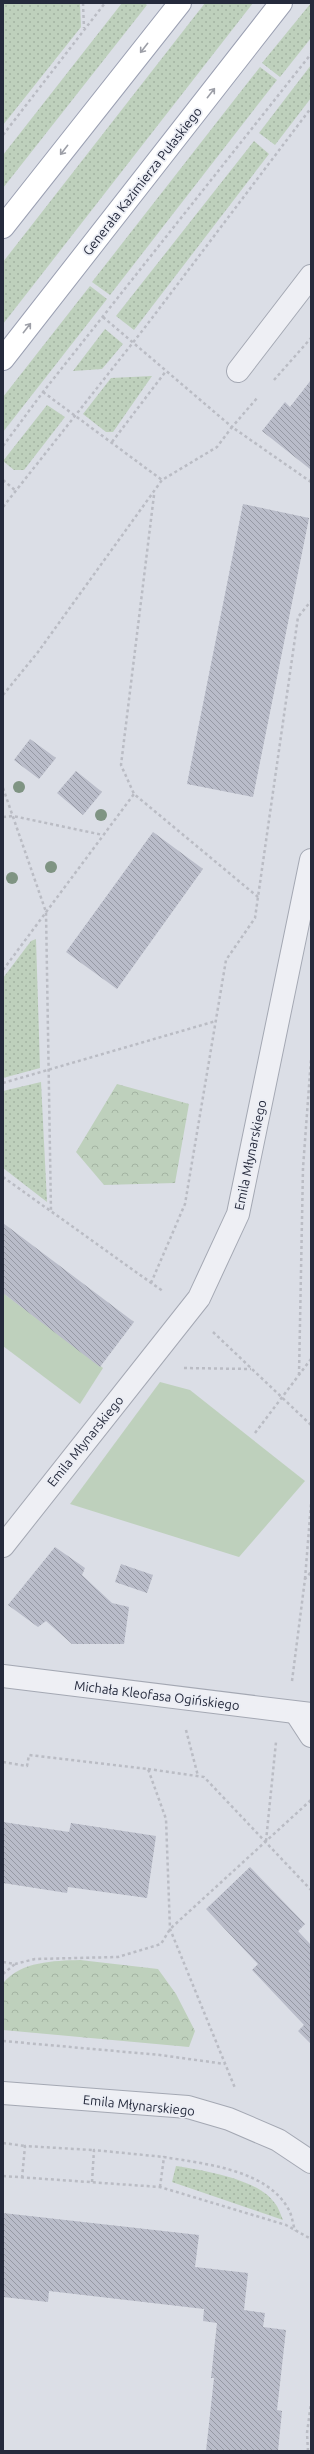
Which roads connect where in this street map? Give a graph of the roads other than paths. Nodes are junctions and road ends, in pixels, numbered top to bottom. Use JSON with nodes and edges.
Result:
{"nodes":[{"id":1,"x":180,"y":3,"type":"edge"},
{"id":2,"x":281,"y":3,"type":"edge"},
{"id":3,"x":3,"y":228,"type":"edge"},
{"id":4,"x":311,"y":276,"type":"edge"},
{"id":5,"x":3,"y":358,"type":"edge"},
{"id":6,"x":238,"y":371,"type":"dead end"},
{"id":7,"x":311,"y":860,"type":"edge"},
{"id":8,"x":3,"y":1546,"type":"edge"},
{"id":9,"x":3,"y":1676,"type":"edge"},
{"id":10,"x":304,"y":1713,"type":"edge"},
{"id":11,"x":311,"y":1736,"type":"edge"},
{"id":12,"x":3,"y":2093,"type":"edge"},
{"id":13,"x":311,"y":2162,"type":"edge"}],
"edges":[{"from":1,"to":3,"type":"main road","one_way":true},
{"from":5,"to":2,"type":"main road","name":"Generała Kazimierza Pułaskiego","one_way":true},
{"from":4,"to":6,"type":"street"},
{"from":7,"to":8,"type":"street","name":"Emila Młynarskiego"},
{"from":9,"to":10,"type":"street","name":"Michała Kleofasa Ogińskiego"},
{"from":10,"to":11,"type":"street"},
{"from":12,"to":13,"type":"street","name":"Emila Młynarskiego"}]}
